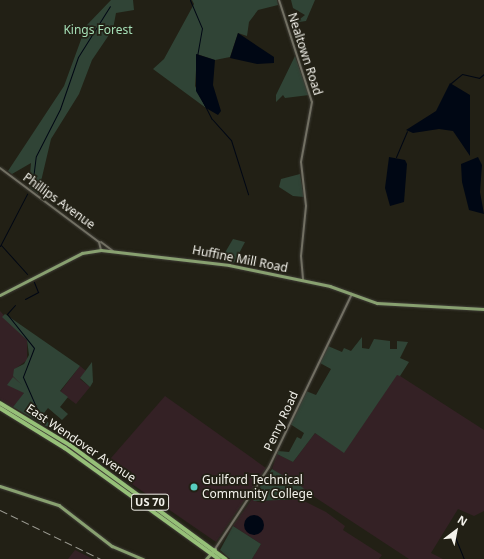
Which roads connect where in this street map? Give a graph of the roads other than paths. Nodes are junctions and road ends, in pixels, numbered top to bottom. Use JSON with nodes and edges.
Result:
{"nodes":[{"id":1,"x":279,"y":0,"type":"edge"},
{"id":2,"x":0,"y":168,"type":"edge"},
{"id":3,"x":100,"y":242,"type":"junction"},
{"id":4,"x":101,"y":250,"type":"junction"},
{"id":5,"x":114,"y":251,"type":"junction"},
{"id":6,"x":303,"y":281,"type":"junction"},
{"id":7,"x":352,"y":294,"type":"junction"},
{"id":8,"x":0,"y":295,"type":"edge"},
{"id":9,"x":484,"y":309,"type":"edge"},
{"id":10,"x":0,"y":403,"type":"edge"},
{"id":11,"x":0,"y":408,"type":"edge"},
{"id":12,"x":0,"y":486,"type":"edge"},
{"id":13,"x":130,"y":494,"type":"junction"},
{"id":14,"x":163,"y":511,"type":"junction"},
{"id":15,"x":159,"y":515,"type":"junction"},
{"id":16,"x":183,"y":526,"type":"junction"},
{"id":17,"x":215,"y":549,"type":"junction"},
{"id":18,"x":212,"y":552,"type":"junction"},
{"id":19,"x":143,"y":559,"type":"edge"},
{"id":20,"x":207,"y":559,"type":"edge"},
{"id":21,"x":219,"y":559,"type":"edge"},
{"id":22,"x":226,"y":559,"type":"edge"}],
"edges":[{"from":1,"to":6,"type":"street","name":"Nealtown Road"},
{"from":2,"to":3,"type":"street","name":"Phillips Avenue"},
{"from":3,"to":4,"type":"street","name":"Phillips Avenue"},
{"from":3,"to":5,"type":"street"},
{"from":4,"to":5,"type":"main road","name":"Huffine Mill Road"},
{"from":4,"to":8,"type":"main road","name":"Huffine Mill Road"},
{"from":5,"to":6,"type":"main road","name":"Huffine Mill Road"},
{"from":6,"to":7,"type":"main road","name":"Huffine Mill Road"},
{"from":7,"to":9,"type":"main road","name":"Huffine Mill Road"},
{"from":7,"to":17,"type":"street","name":"Penry Road"},
{"from":10,"to":14,"type":"highway","name":"East Wendover Avenue","number":"US 70"},
{"from":11,"to":13,"type":"highway","name":"East Wendover Avenue","number":"US 70"},
{"from":12,"to":19,"type":"main road"},
{"from":13,"to":14,"type":"highway"},
{"from":13,"to":15,"type":"highway","name":"East Wendover Avenue","number":"US 70"},
{"from":14,"to":16,"type":"highway","name":"East Wendover Avenue","number":"US 70"},
{"from":15,"to":16,"type":"highway"},
{"from":15,"to":18,"type":"highway","name":"East Wendover Avenue","number":"US 70"},
{"from":16,"to":17,"type":"highway","name":"East Wendover Avenue","number":"US 70"},
{"from":17,"to":18,"type":"main road"},
{"from":17,"to":22,"type":"highway","name":"East Wendover Avenue","number":"US 70"},
{"from":18,"to":20,"type":"main road"},
{"from":18,"to":21,"type":"highway","name":"East Wendover Avenue","number":"US 70"}]}
